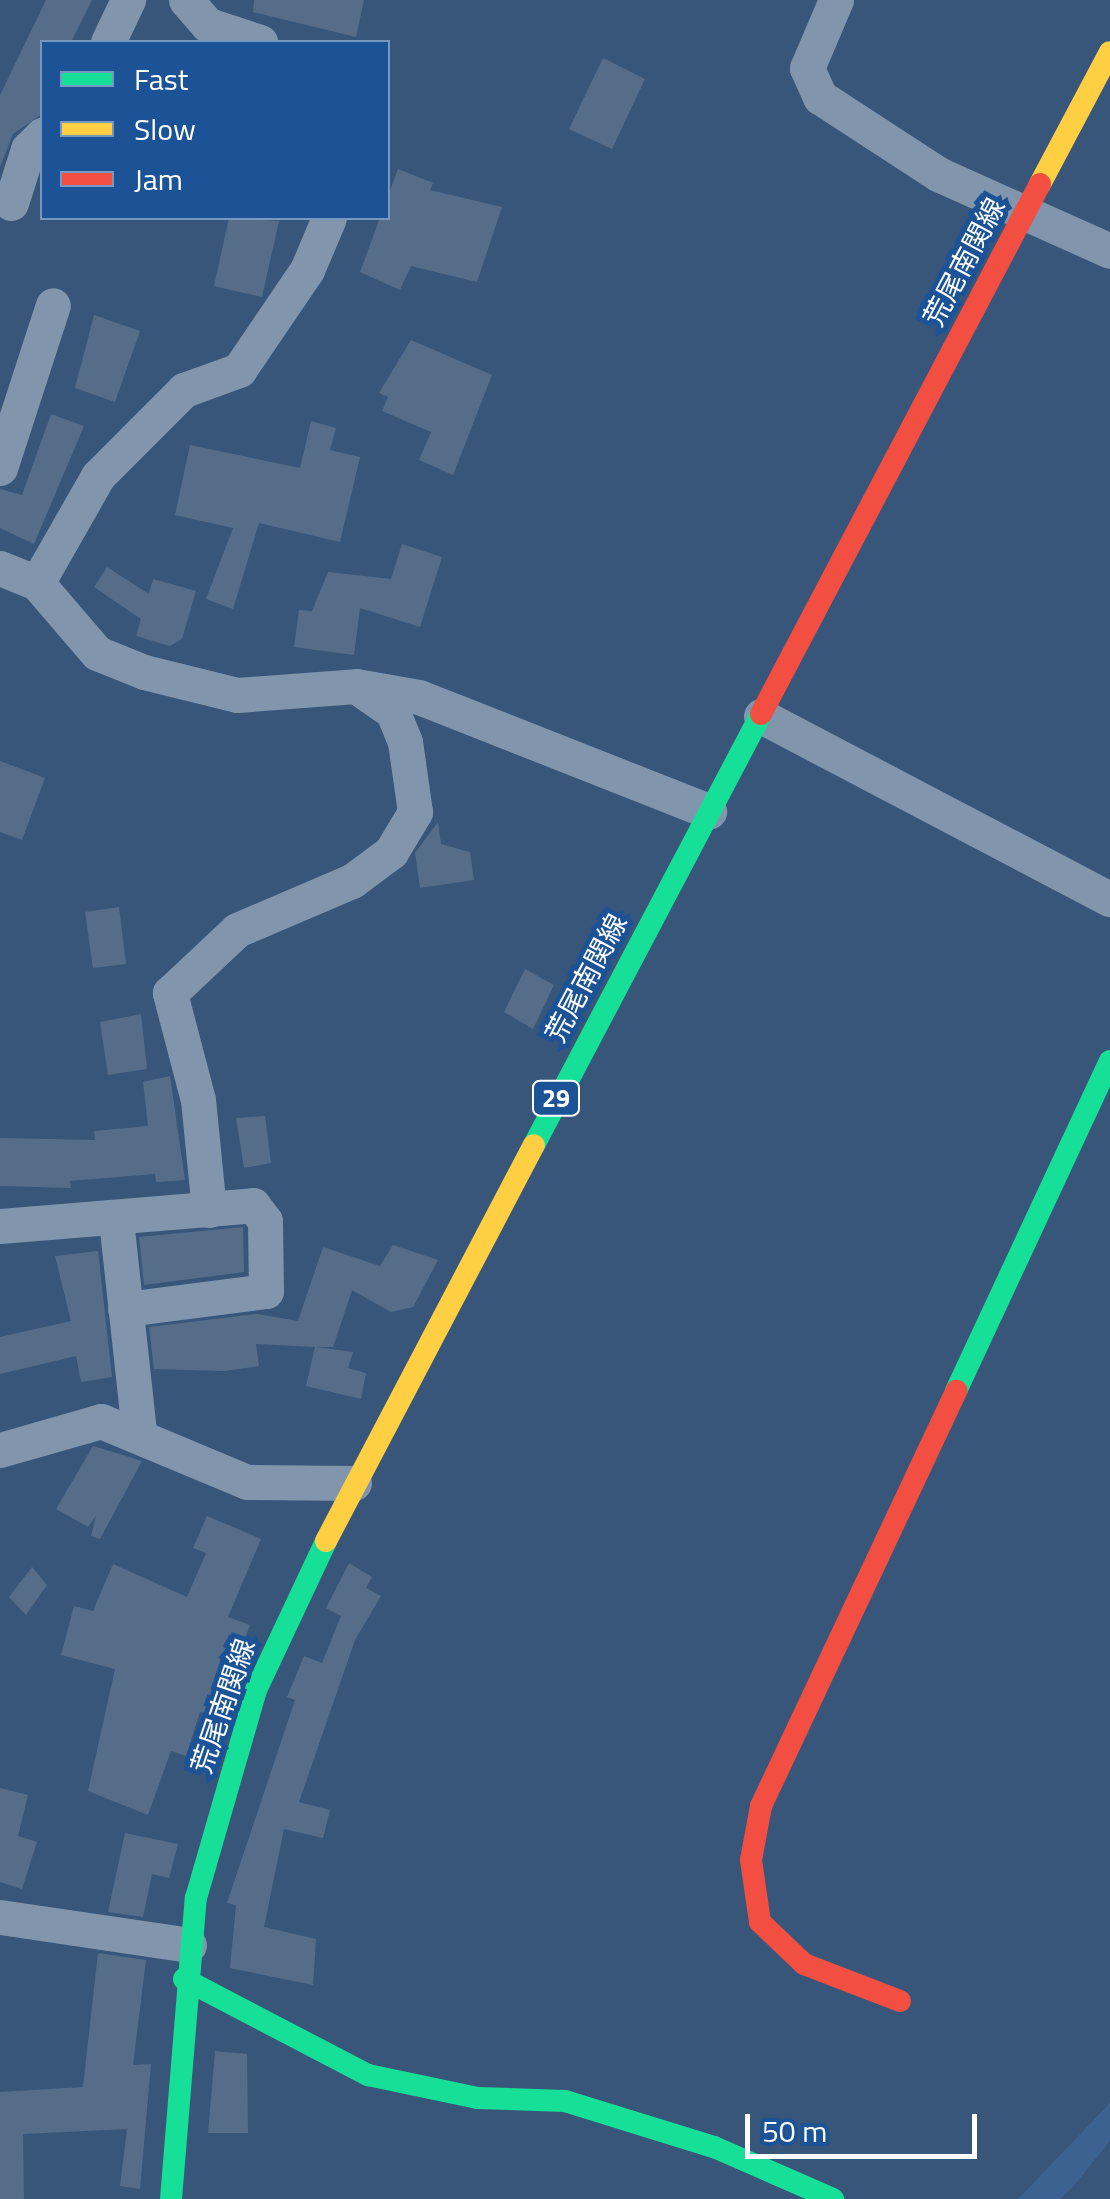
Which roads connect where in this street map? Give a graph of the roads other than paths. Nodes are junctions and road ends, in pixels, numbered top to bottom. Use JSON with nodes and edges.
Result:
{"nodes":[{"id":1,"x":128,"y":0,"type":"edge"},
{"id":2,"x":186,"y":0,"type":"edge"},
{"id":3,"x":836,"y":0,"type":"edge"},
{"id":4,"x":109,"y":40,"type":"edge"},
{"id":5,"x":254,"y":40,"type":"edge"},
{"id":6,"x":1110,"y":52,"type":"edge"},
{"id":7,"x":40,"y":137,"type":"edge"},
{"id":8,"x":11,"y":203,"type":"dead end"},
{"id":9,"x":1022,"y":215,"type":"junction"},
{"id":10,"x":328,"y":220,"type":"edge"},
{"id":11,"x":1110,"y":251,"type":"edge"},
{"id":12,"x":53,"y":305,"type":"dead end"},
{"id":13,"x":0,"y":468,"type":"edge"},
{"id":14,"x":13,"y":580,"type":"edge"},
{"id":15,"x":356,"y":686,"type":"junction"},
{"id":16,"x":761,"y":716,"type":"junction"},
{"id":17,"x":709,"y":811,"type":"junction"},
{"id":18,"x":1110,"y":899,"type":"edge"},
{"id":19,"x":1110,"y":1061,"type":"edge"},
{"id":20,"x":209,"y":1210,"type":"junction"},
{"id":21,"x":116,"y":1220,"type":"junction"},
{"id":22,"x":0,"y":1226,"type":"edge"},
{"id":23,"x":125,"y":1309,"type":"junction"},
{"id":24,"x":139,"y":1434,"type":"junction"},
{"id":25,"x":0,"y":1450,"type":"edge"},
{"id":26,"x":354,"y":1484,"type":"junction"},
{"id":27,"x":0,"y":1917,"type":"edge"},
{"id":28,"x":187,"y":1962,"type":"junction"},
{"id":29,"x":900,"y":2001,"type":"dead end"},
{"id":30,"x":171,"y":2199,"type":"edge"},
{"id":31,"x":833,"y":2199,"type":"edge"}],
"edges":[{"from":1,"to":4,"type":"street"},
{"from":2,"to":5,"type":"street"},
{"from":3,"to":9,"type":"street"},
{"from":6,"to":9,"type":"main road","name":"荒尾南関線","number":"29"},
{"from":7,"to":8,"type":"street"},
{"from":9,"to":11,"type":"street"},
{"from":9,"to":16,"type":"main road","name":"荒尾南関線","number":"29"},
{"from":10,"to":14,"type":"street"},
{"from":12,"to":13,"type":"street"},
{"from":14,"to":15,"type":"street"},
{"from":15,"to":17,"type":"street"},
{"from":15,"to":20,"type":"street"},
{"from":16,"to":17,"type":"main road","name":"荒尾南関線","number":"29"},
{"from":16,"to":18,"type":"street"},
{"from":17,"to":26,"type":"main road","name":"荒尾南関線","number":"29"},
{"from":19,"to":29,"type":"main road"},
{"from":20,"to":21,"type":"street"},
{"from":20,"to":23,"type":"street"},
{"from":21,"to":22,"type":"street"},
{"from":21,"to":23,"type":"street"},
{"from":23,"to":24,"type":"street"},
{"from":24,"to":25,"type":"street"},
{"from":24,"to":26,"type":"street"},
{"from":26,"to":28,"type":"main road","name":"荒尾南関線","number":"29"},
{"from":27,"to":28,"type":"street"},
{"from":28,"to":30,"type":"main road","name":"荒尾南関線","number":"29"},
{"from":28,"to":31,"type":"main road"}]}
